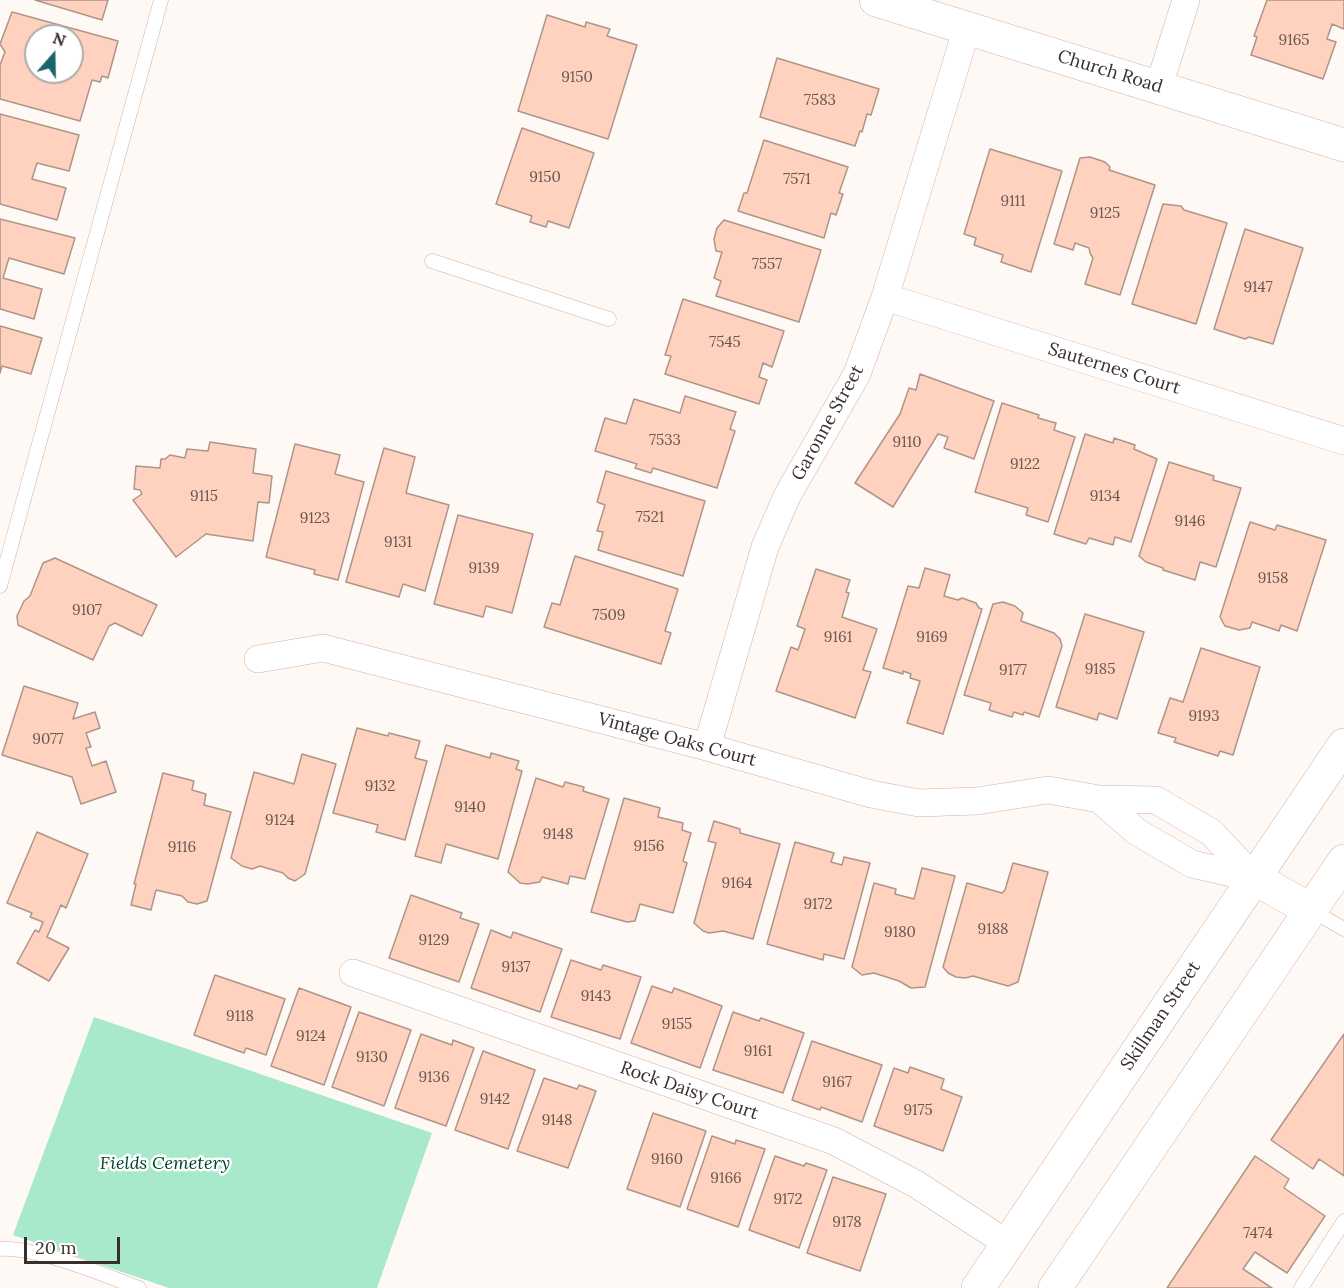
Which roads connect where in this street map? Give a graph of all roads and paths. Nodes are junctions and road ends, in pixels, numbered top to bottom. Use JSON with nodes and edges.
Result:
{"nodes":[{"id":1,"x":161,"y":0,"type":"edge"},
{"id":2,"x":876,"y":0,"type":"edge"},
{"id":3,"x":1186,"y":0,"type":"edge"},
{"id":4,"x":967,"y":28,"type":"junction"},
{"id":5,"x":1159,"y":86,"type":"junction"},
{"id":6,"x":1344,"y":145,"type":"edge"},
{"id":7,"x":432,"y":261,"type":"dead end"},
{"id":8,"x":885,"y":297,"type":"junction"},
{"id":9,"x":609,"y":319,"type":"dead end"},
{"id":10,"x":1344,"y":441,"type":"edge"},
{"id":11,"x":0,"y":586,"type":"edge"},
{"id":12,"x":258,"y":659,"type":"dead end"},
{"id":13,"x":1344,"y":745,"type":"edge"},
{"id":14,"x":707,"y":747,"type":"junction"},
{"id":15,"x":1098,"y":799,"type":"junction"},
{"id":16,"x":1344,"y":861,"type":"edge"},
{"id":17,"x":1254,"y":878,"type":"junction"},
{"id":18,"x":1311,"y":910,"type":"junction"},
{"id":19,"x":1344,"y":929,"type":"edge"},
{"id":20,"x":353,"y":973,"type":"dead end"},
{"id":21,"x":1344,"y":1221,"type":"edge"},
{"id":22,"x":1008,"y":1244,"type":"junction"},
{"id":23,"x":0,"y":1249,"type":"edge"},
{"id":24,"x":139,"y":1288,"type":"edge"},
{"id":25,"x":978,"y":1288,"type":"edge"},
{"id":26,"x":1055,"y":1288,"type":"edge"},
{"id":27,"x":1301,"y":1288,"type":"edge"}],
"edges":[{"from":1,"to":11,"type":"lane"},
{"from":2,"to":4,"type":"main road","name":"Church Road"},
{"from":3,"to":5,"type":"street"},
{"from":4,"to":5,"type":"main road","name":"Church Road"},
{"from":4,"to":8,"type":"street","name":"Garonne Street"},
{"from":5,"to":6,"type":"main road","name":"Church Road"},
{"from":7,"to":9,"type":"lane"},
{"from":8,"to":10,"type":"street","name":"Sauternes Court"},
{"from":8,"to":14,"type":"street","name":"Garonne Street"},
{"from":12,"to":14,"type":"street","name":"Vintage Oaks Court"},
{"from":13,"to":17,"type":"main road","name":"Skillman Street"},
{"from":14,"to":15,"type":"street","name":"Vintage Oaks Court"},
{"from":15,"to":17,"type":"street"},
{"from":15,"to":17,"type":"street","name":"Vintage Oaks Court"},
{"from":16,"to":18,"type":"main road"},
{"from":17,"to":18,"type":"main road"},
{"from":17,"to":22,"type":"main road","name":"Skillman Street"},
{"from":18,"to":19,"type":"lane"},
{"from":18,"to":26,"type":"main road"},
{"from":20,"to":22,"type":"street","name":"Rock Daisy Court"},
{"from":21,"to":27,"type":"lane"},
{"from":22,"to":25,"type":"main road","name":"Skillman Street"},
{"from":23,"to":24,"type":"lane"}]}
